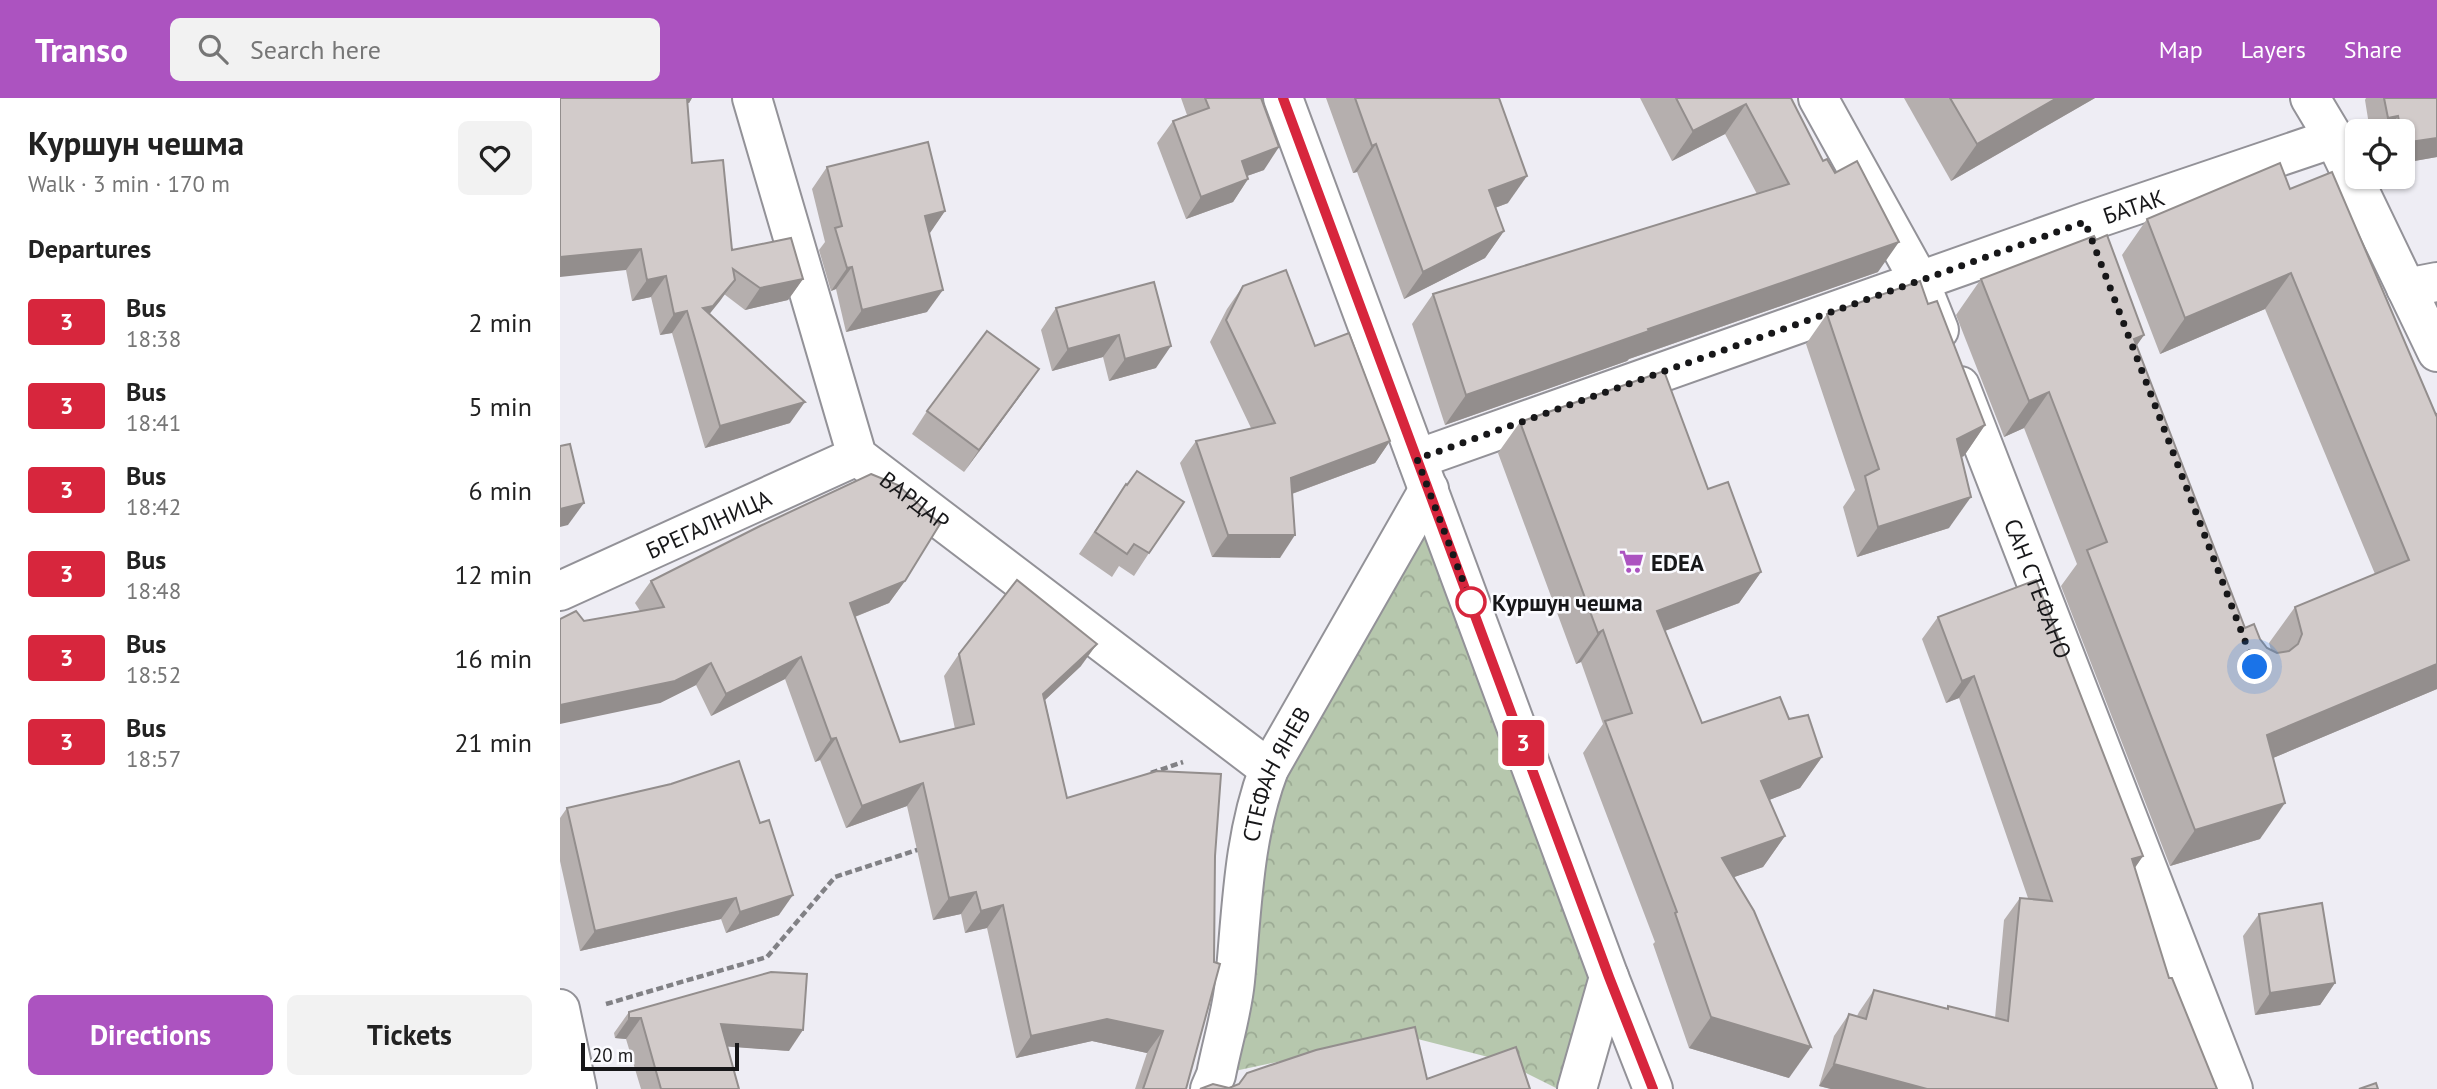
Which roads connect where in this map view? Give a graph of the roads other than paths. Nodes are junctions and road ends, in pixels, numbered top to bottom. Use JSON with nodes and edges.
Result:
{"nodes":[{"id":1,"x":752,"y":98,"type":"edge"},
{"id":2,"x":1283,"y":98,"type":"edge"},
{"id":3,"x":1818,"y":98,"type":"edge"},
{"id":4,"x":2310,"y":98,"type":"edge"},
{"id":5,"x":2334,"y":138,"type":"junction"},
{"id":6,"x":2085,"y":222,"type":"junction"},
{"id":7,"x":2100,"y":260,"type":"edge"},
{"id":8,"x":1919,"y":280,"type":"junction"},
{"id":9,"x":2422,"y":285,"type":"edge"},
{"id":10,"x":2437,"y":352,"type":"edge"},
{"id":11,"x":857,"y":456,"type":"junction"},
{"id":12,"x":1423,"y":474,"type":"junction"},
{"id":13,"x":560,"y":591,"type":"edge"},
{"id":14,"x":1269,"y":769,"type":"junction"},
{"id":15,"x":1609,"y":977,"type":"junction"},
{"id":16,"x":561,"y":1013,"type":"edge"},
{"id":17,"x":577,"y":1089,"type":"edge"},
{"id":18,"x":1210,"y":1089,"type":"edge"},
{"id":19,"x":1577,"y":1089,"type":"edge"},
{"id":20,"x":1653,"y":1089,"type":"edge"},
{"id":21,"x":2233,"y":1089,"type":"edge"}],
"edges":[{"from":1,"to":11,"type":"street","name":"ВАРДАР"},
{"from":2,"to":12,"type":"street"},
{"from":3,"to":8,"type":"street","name":"САН СТЕФАНО"},
{"from":4,"to":5,"type":"street"},
{"from":5,"to":6,"type":"street","name":"БАТАК"},
{"from":5,"to":9,"type":"street"},
{"from":6,"to":7,"type":"street"},
{"from":6,"to":8,"type":"street","name":"БАТАК"},
{"from":8,"to":12,"type":"street","name":"БАТАК"},
{"from":8,"to":21,"type":"street","name":"САН СТЕФАНО"},
{"from":9,"to":10,"type":"street"},
{"from":11,"to":13,"type":"street","name":"БРЕГАЛНИЦА"},
{"from":11,"to":14,"type":"street","name":"ВАРДАР"},
{"from":12,"to":14,"type":"street","name":"СТЕФАН ЯНЕВ"},
{"from":12,"to":15,"type":"street"},
{"from":14,"to":18,"type":"street","name":"СТЕФАН ЯНЕВ"},
{"from":15,"to":19,"type":"street"},
{"from":15,"to":20,"type":"street"},
{"from":16,"to":17,"type":"street"}]}
